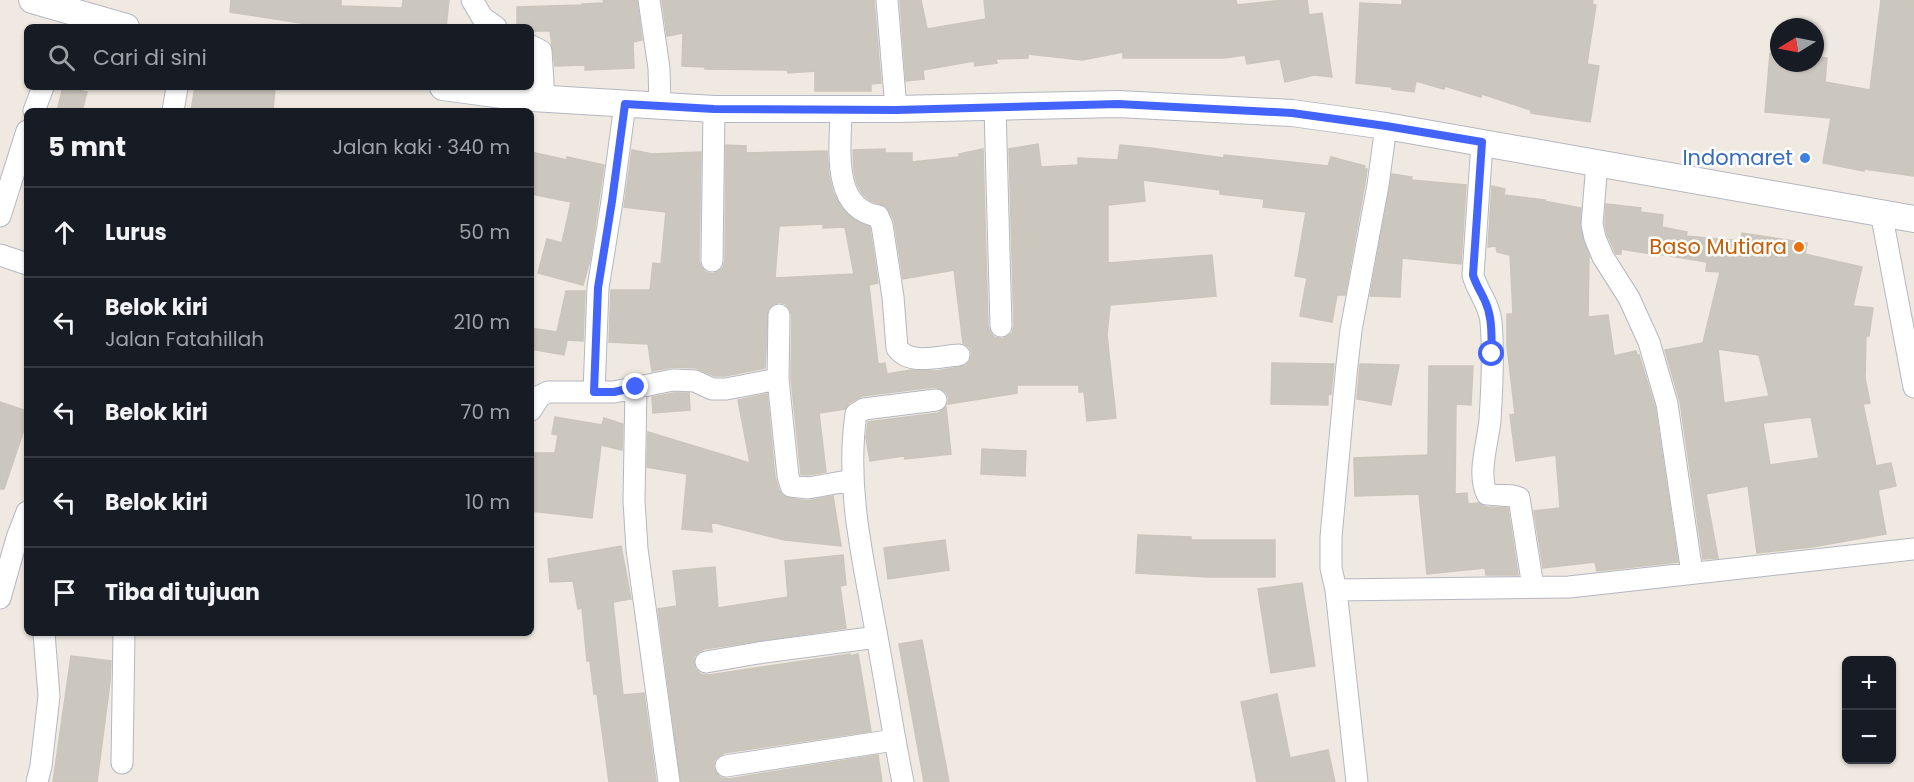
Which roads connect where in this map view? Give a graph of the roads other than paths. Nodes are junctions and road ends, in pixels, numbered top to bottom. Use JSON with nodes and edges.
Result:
{"nodes":[{"id":1,"x":32,"y":0,"type":"edge"},
{"id":2,"x":472,"y":0,"type":"edge"},
{"id":3,"x":649,"y":0,"type":"edge"},
{"id":4,"x":887,"y":0,"type":"edge"},
{"id":5,"x":67,"y":19,"type":"edge"},
{"id":6,"x":104,"y":24,"type":"edge"},
{"id":7,"x":492,"y":24,"type":"edge"},
{"id":8,"x":534,"y":48,"type":"edge"},
{"id":9,"x":42,"y":90,"type":"edge"},
{"id":10,"x":176,"y":90,"type":"edge"},
{"id":11,"x":465,"y":90,"type":"edge"},
{"id":12,"x":544,"y":99,"type":"junction"},
{"id":13,"x":625,"y":104,"type":"junction"},
{"id":14,"x":660,"y":106,"type":"junction"},
{"id":15,"x":995,"y":107,"type":"junction"},
{"id":16,"x":35,"y":108,"type":"edge"},
{"id":17,"x":173,"y":108,"type":"edge"},
{"id":18,"x":714,"y":109,"type":"junction"},
{"id":19,"x":841,"y":109,"type":"junction"},
{"id":20,"x":896,"y":110,"type":"junction"},
{"id":21,"x":1386,"y":126,"type":"junction"},
{"id":22,"x":24,"y":140,"type":"edge"},
{"id":23,"x":1482,"y":142,"type":"junction"},
{"id":24,"x":1597,"y":163,"type":"junction"},
{"id":25,"x":1881,"y":213,"type":"junction"},
{"id":26,"x":0,"y":216,"type":"edge"},
{"id":27,"x":1914,"y":219,"type":"edge"},
{"id":28,"x":0,"y":255,"type":"edge"},
{"id":29,"x":712,"y":261,"type":"dead end"},
{"id":30,"x":24,"y":263,"type":"edge"},
{"id":31,"x":779,"y":315,"type":"dead end"},
{"id":32,"x":1000,"y":326,"type":"dead end"},
{"id":33,"x":959,"y":355,"type":"dead end"},
{"id":34,"x":778,"y":380,"type":"junction"},
{"id":35,"x":636,"y":387,"type":"junction"},
{"id":36,"x":1914,"y":387,"type":"edge"},
{"id":37,"x":594,"y":392,"type":"junction"},
{"id":38,"x":936,"y":400,"type":"dead end"},
{"id":39,"x":534,"y":405,"type":"edge"},
{"id":40,"x":853,"y":480,"type":"junction"},
{"id":41,"x":22,"y":546,"type":"edge"},
{"id":42,"x":1914,"y":549,"type":"edge"},
{"id":43,"x":1692,"y":573,"type":"junction"},
{"id":44,"x":1533,"y":588,"type":"junction"},
{"id":45,"x":1336,"y":590,"type":"junction"},
{"id":46,"x":0,"y":598,"type":"edge"},
{"id":47,"x":44,"y":636,"type":"edge"},
{"id":48,"x":124,"y":636,"type":"edge"},
{"id":49,"x":877,"y":637,"type":"junction"},
{"id":50,"x":706,"y":662,"type":"dead end"},
{"id":51,"x":894,"y":740,"type":"junction"},
{"id":52,"x":122,"y":763,"type":"dead end"},
{"id":53,"x":726,"y":766,"type":"dead end"},
{"id":54,"x":37,"y":782,"type":"edge"},
{"id":55,"x":669,"y":782,"type":"edge"},
{"id":56,"x":903,"y":782,"type":"edge"},
{"id":57,"x":1357,"y":782,"type":"edge"}],
"edges":[{"from":1,"to":5,"type":"street"},
{"from":2,"to":7,"type":"street"},
{"from":3,"to":14,"type":"street"},
{"from":4,"to":20,"type":"street"},
{"from":5,"to":6,"type":"street"},
{"from":8,"to":12,"type":"street"},
{"from":9,"to":16,"type":"street"},
{"from":10,"to":17,"type":"street"},
{"from":11,"to":12,"type":"street"},
{"from":12,"to":13,"type":"street"},
{"from":13,"to":14,"type":"street"},
{"from":13,"to":37,"type":"street"},
{"from":14,"to":18,"type":"street"},
{"from":15,"to":20,"type":"street"},
{"from":15,"to":21,"type":"street"},
{"from":15,"to":32,"type":"street"},
{"from":18,"to":19,"type":"street"},
{"from":18,"to":29,"type":"street"},
{"from":19,"to":20,"type":"street"},
{"from":19,"to":33,"type":"street"},
{"from":21,"to":23,"type":"street"},
{"from":21,"to":45,"type":"street"},
{"from":22,"to":26,"type":"street"},
{"from":23,"to":24,"type":"street"},
{"from":23,"to":44,"type":"street"},
{"from":24,"to":25,"type":"street"},
{"from":24,"to":43,"type":"street"},
{"from":25,"to":27,"type":"street"},
{"from":25,"to":36,"type":"street"},
{"from":28,"to":30,"type":"street"},
{"from":31,"to":34,"type":"street"},
{"from":34,"to":35,"type":"street"},
{"from":34,"to":40,"type":"street"},
{"from":35,"to":37,"type":"street"},
{"from":35,"to":55,"type":"street"},
{"from":37,"to":39,"type":"street"},
{"from":38,"to":40,"type":"street"},
{"from":40,"to":49,"type":"street"},
{"from":41,"to":46,"type":"street"},
{"from":42,"to":43,"type":"street"},
{"from":43,"to":44,"type":"street"},
{"from":44,"to":45,"type":"street"},
{"from":45,"to":57,"type":"street"},
{"from":47,"to":54,"type":"street"},
{"from":48,"to":52,"type":"street"},
{"from":49,"to":50,"type":"street"},
{"from":49,"to":51,"type":"street"},
{"from":51,"to":53,"type":"street"},
{"from":51,"to":56,"type":"street"}]}
